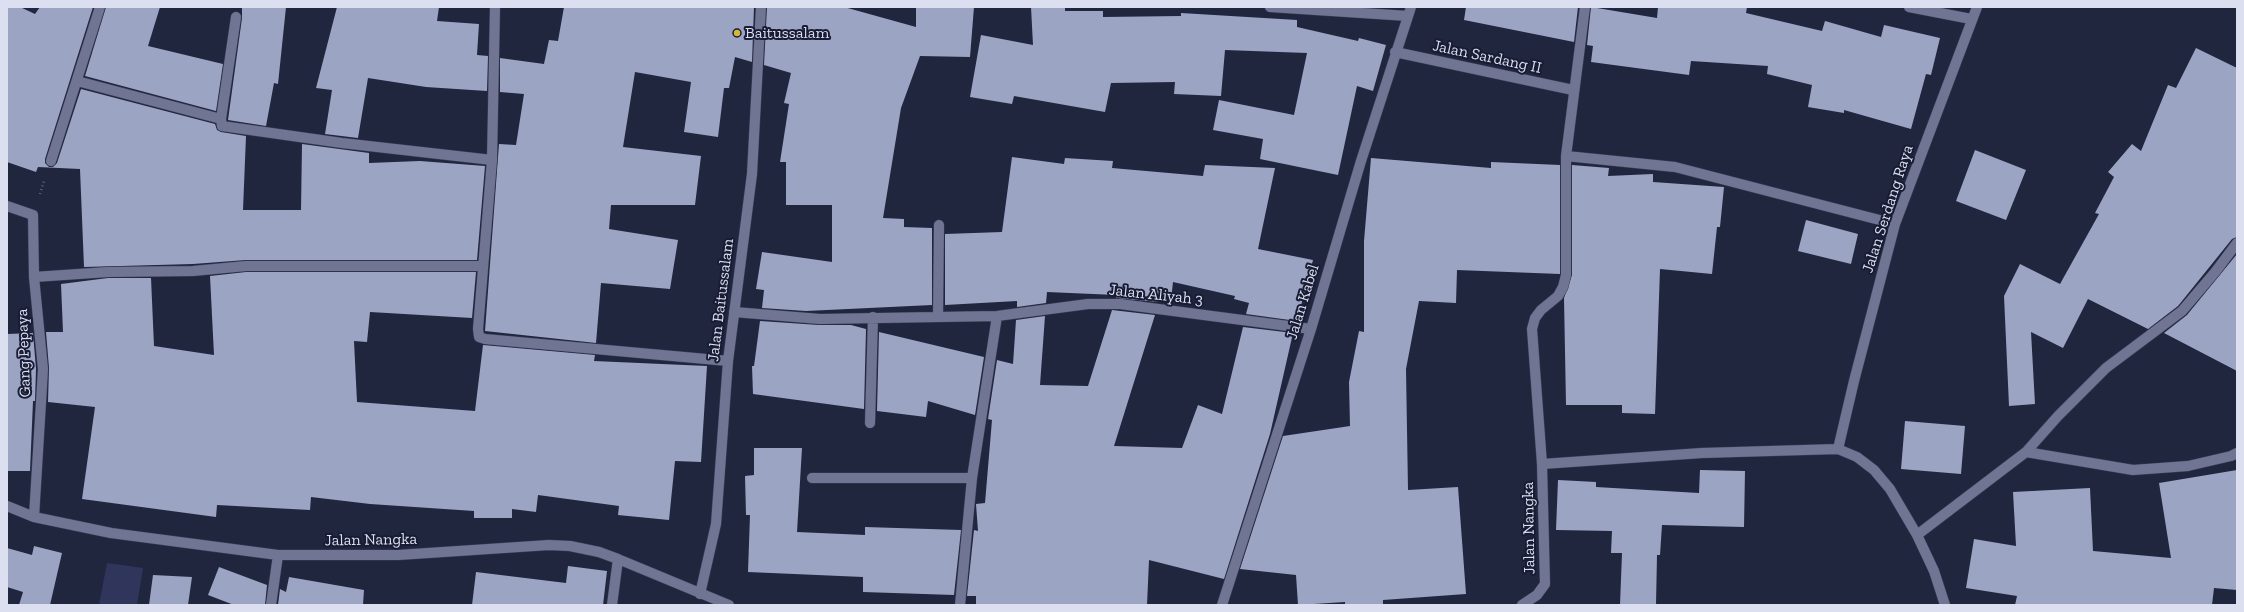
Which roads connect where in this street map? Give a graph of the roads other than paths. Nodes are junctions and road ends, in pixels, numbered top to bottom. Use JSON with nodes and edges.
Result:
{"nodes":[{"id":1,"x":100,"y":7,"type":"edge"},
{"id":2,"x":495,"y":7,"type":"edge"},
{"id":3,"x":761,"y":7,"type":"edge"},
{"id":4,"x":1270,"y":7,"type":"edge"},
{"id":5,"x":1585,"y":7,"type":"edge"},
{"id":6,"x":1909,"y":7,"type":"edge"},
{"id":7,"x":1977,"y":7,"type":"edge"},
{"id":8,"x":1409,"y":12,"type":"edge"},
{"id":9,"x":236,"y":17,"type":"dead end"},
{"id":10,"x":1971,"y":18,"type":"junction"},
{"id":11,"x":1395,"y":52,"type":"junction"},
{"id":12,"x":77,"y":81,"type":"junction"},
{"id":13,"x":1573,"y":90,"type":"junction"},
{"id":14,"x":220,"y":119,"type":"junction"},
{"id":15,"x":1566,"y":156,"type":"junction"},
{"id":16,"x":492,"y":160,"type":"junction"},
{"id":17,"x":51,"y":161,"type":"road end"},
{"id":18,"x":7,"y":206,"type":"edge"},
{"id":19,"x":1895,"y":224,"type":"junction"},
{"id":20,"x":939,"y":225,"type":"dead end"},
{"id":21,"x":2237,"y":243,"type":"edge"},
{"id":22,"x":484,"y":266,"type":"junction"},
{"id":23,"x":34,"y":277,"type":"junction"},
{"id":24,"x":734,"y":312,"type":"junction"},
{"id":25,"x":998,"y":316,"type":"junction"},
{"id":26,"x":873,"y":317,"type":"junction"},
{"id":27,"x":938,"y":317,"type":"junction"},
{"id":28,"x":1311,"y":329,"type":"junction"},
{"id":29,"x":728,"y":361,"type":"junction"},
{"id":30,"x":870,"y":424,"type":"dead end"},
{"id":31,"x":1838,"y":449,"type":"junction"},
{"id":32,"x":2026,"y":452,"type":"junction"},
{"id":33,"x":2237,"y":453,"type":"edge"},
{"id":34,"x":1542,"y":464,"type":"junction"},
{"id":35,"x":812,"y":478,"type":"dead end"},
{"id":36,"x":972,"y":478,"type":"junction"},
{"id":37,"x":7,"y":506,"type":"edge"},
{"id":38,"x":34,"y":517,"type":"junction"},
{"id":39,"x":1917,"y":535,"type":"junction"},
{"id":40,"x":278,"y":555,"type":"junction"},
{"id":41,"x":618,"y":559,"type":"junction"},
{"id":42,"x":700,"y":594,"type":"junction"},
{"id":43,"x":271,"y":605,"type":"edge"},
{"id":44,"x":612,"y":605,"type":"edge"},
{"id":45,"x":729,"y":605,"type":"edge"},
{"id":46,"x":960,"y":605,"type":"edge"},
{"id":47,"x":1222,"y":605,"type":"edge"},
{"id":48,"x":1522,"y":605,"type":"edge"},
{"id":49,"x":1945,"y":605,"type":"edge"}],
"edges":[{"from":1,"to":12,"type":"street"},
{"from":2,"to":16,"type":"street"},
{"from":3,"to":24,"type":"street","name":"Jalan Baitussalam"},
{"from":4,"to":8,"type":"street"},
{"from":5,"to":13,"type":"street","name":"Jalan Nangka"},
{"from":6,"to":10,"type":"street"},
{"from":7,"to":10,"type":"street","name":"Jalan Serdang Raya"},
{"from":8,"to":11,"type":"street","name":"Jalan Kabel"},
{"from":9,"to":14,"type":"street"},
{"from":10,"to":19,"type":"street","name":"Jalan Serdang Raya"},
{"from":11,"to":13,"type":"street","name":"Jalan Sardang II"},
{"from":11,"to":28,"type":"street","name":"Jalan Kabel"},
{"from":12,"to":14,"type":"street"},
{"from":12,"to":17,"type":"street"},
{"from":13,"to":15,"type":"street","name":"Jalan Nangka"},
{"from":14,"to":16,"type":"street"},
{"from":15,"to":19,"type":"street"},
{"from":15,"to":34,"type":"street","name":"Jalan Nangka"},
{"from":16,"to":22,"type":"street"},
{"from":18,"to":23,"type":"street","name":"Gang Pepaya"},
{"from":19,"to":31,"type":"street","name":"Jalan Serdang Raya"},
{"from":20,"to":27,"type":"street"},
{"from":21,"to":32,"type":"street"},
{"from":22,"to":23,"type":"street"},
{"from":22,"to":29,"type":"street"},
{"from":23,"to":38,"type":"street","name":"Gang Pepaya"},
{"from":24,"to":26,"type":"street","name":"Jalan Aliyah 3"},
{"from":24,"to":29,"type":"street","name":"Jalan Baitussalam"},
{"from":25,"to":27,"type":"street","name":"Jalan Aliyah 3"},
{"from":25,"to":28,"type":"street","name":"Jalan Aliyah 3"},
{"from":25,"to":36,"type":"street"},
{"from":26,"to":27,"type":"street","name":"Jalan Aliyah 3"},
{"from":26,"to":30,"type":"street"},
{"from":28,"to":47,"type":"street","name":"Jalan Kabel"},
{"from":29,"to":42,"type":"street","name":"Jalan Baitussalam"},
{"from":31,"to":34,"type":"street"},
{"from":31,"to":39,"type":"street"},
{"from":32,"to":33,"type":"street"},
{"from":32,"to":39,"type":"street"},
{"from":34,"to":48,"type":"street","name":"Jalan Nangka"},
{"from":35,"to":36,"type":"street"},
{"from":36,"to":46,"type":"street"},
{"from":37,"to":38,"type":"street","name":"Jalan Nangka"},
{"from":38,"to":40,"type":"street","name":"Jalan Nangka"},
{"from":39,"to":49,"type":"street"},
{"from":40,"to":41,"type":"street","name":"Jalan Nangka"},
{"from":40,"to":43,"type":"street"},
{"from":41,"to":42,"type":"street","name":"Jalan Nangka"},
{"from":41,"to":44,"type":"street"},
{"from":42,"to":45,"type":"street","name":"Jalan Nangka"}]}
